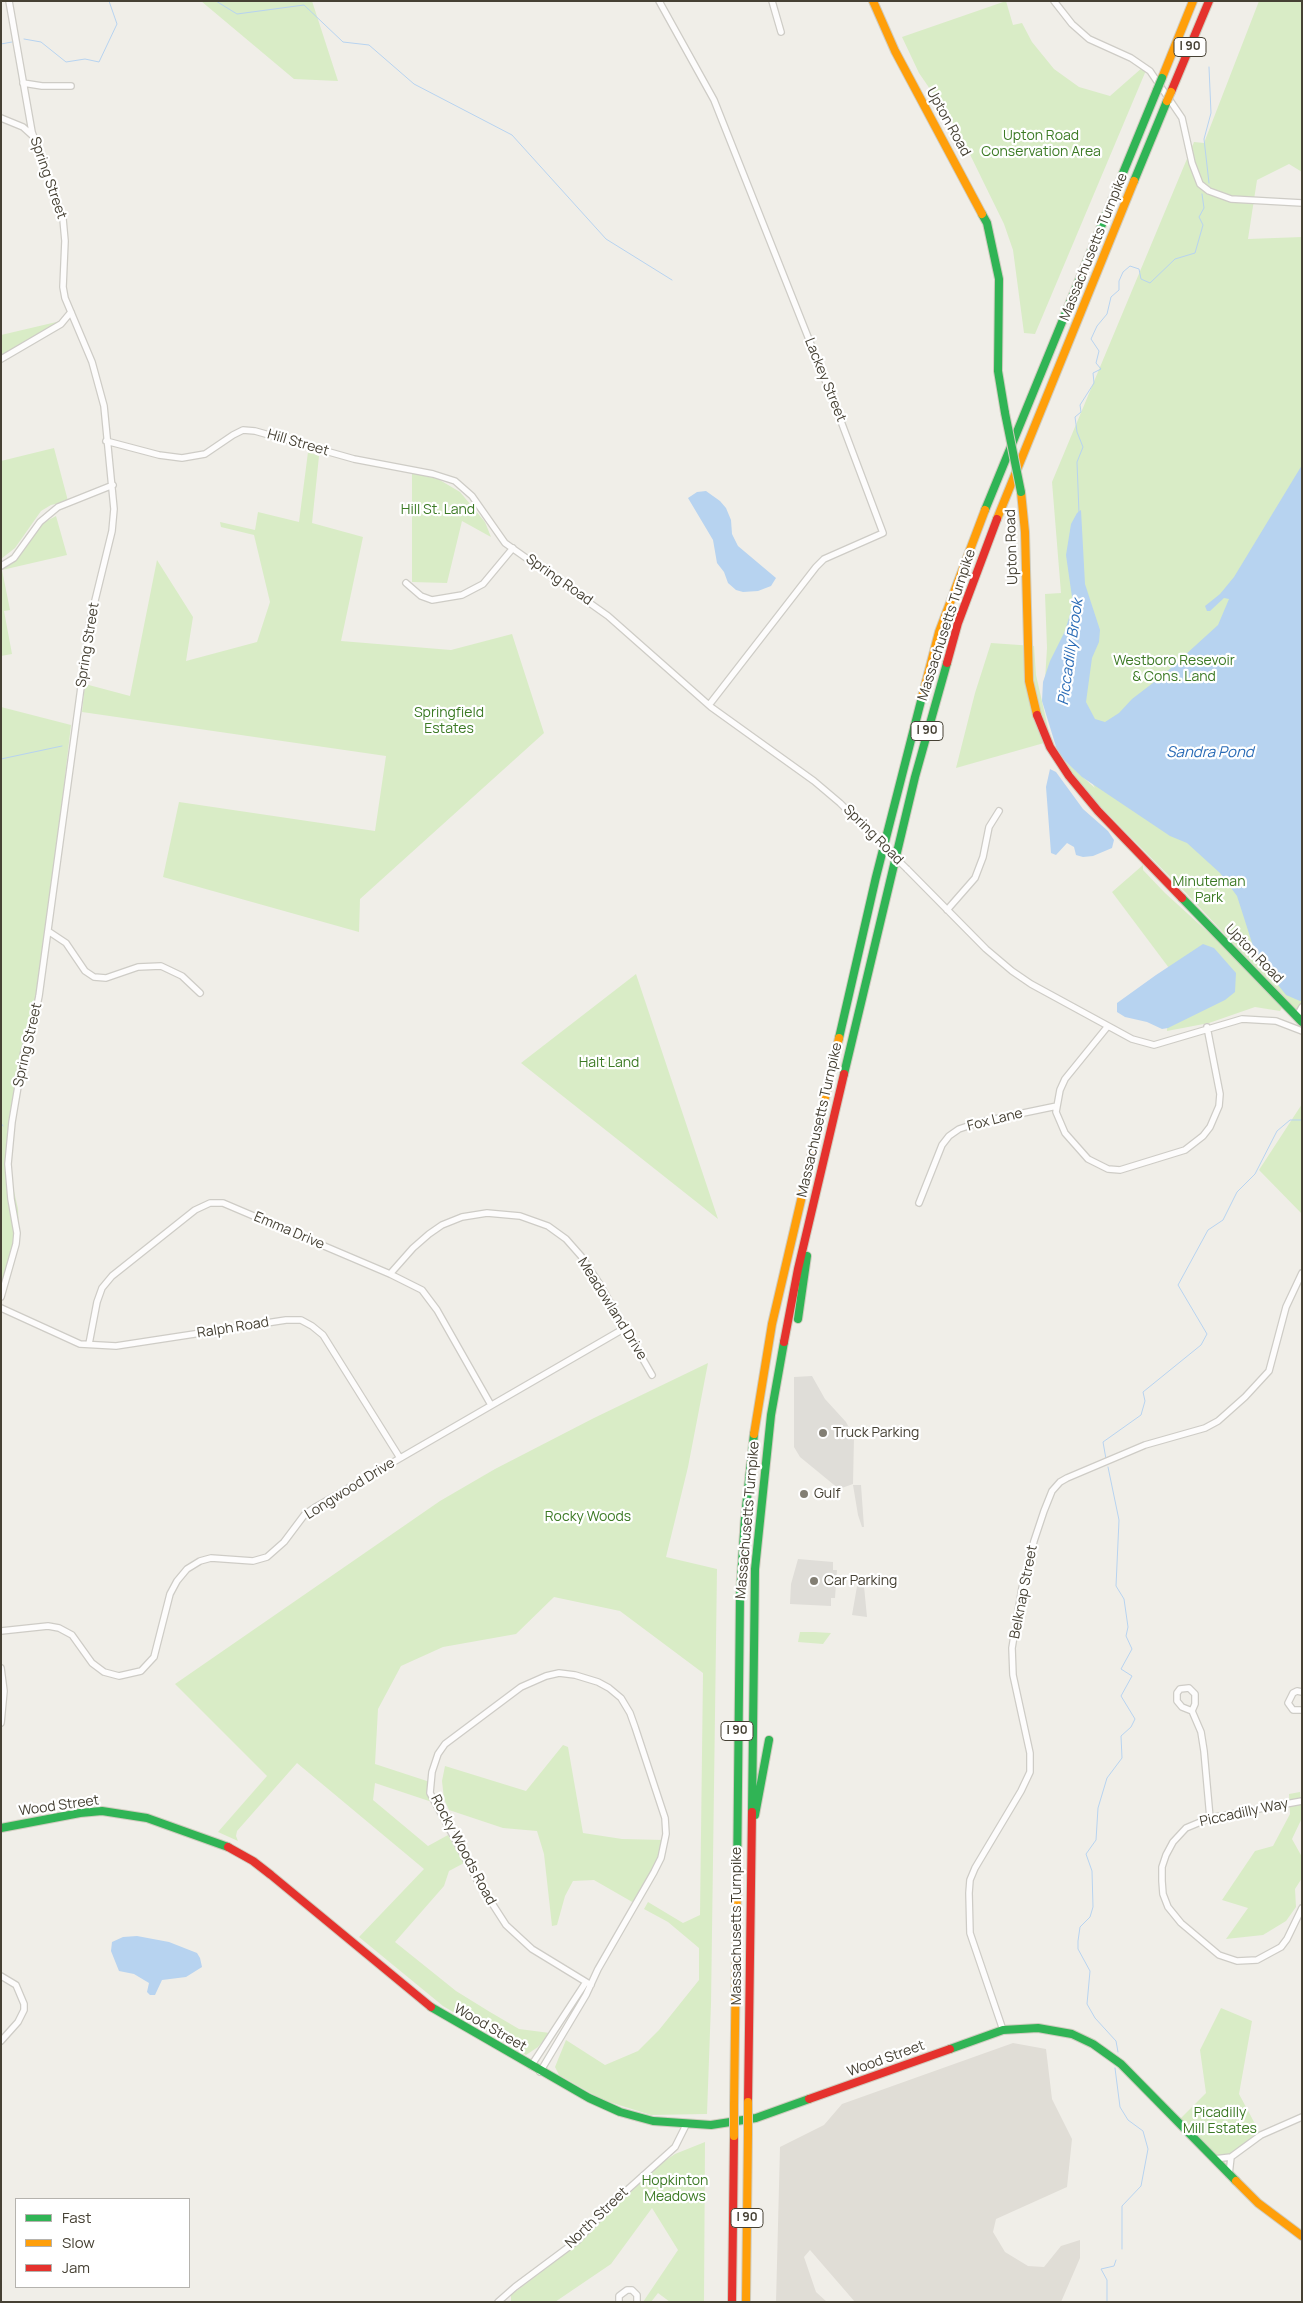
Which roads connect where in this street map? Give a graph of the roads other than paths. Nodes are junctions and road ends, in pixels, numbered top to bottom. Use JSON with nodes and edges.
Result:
{"nodes":[{"id":1,"x":9,"y":1,"type":"edge"},
{"id":2,"x":659,"y":1,"type":"edge"},
{"id":3,"x":772,"y":1,"type":"edge"},
{"id":4,"x":873,"y":1,"type":"edge"},
{"id":5,"x":1054,"y":1,"type":"edge"},
{"id":6,"x":1193,"y":1,"type":"edge"},
{"id":7,"x":1208,"y":1,"type":"edge"},
{"id":8,"x":781,"y":32,"type":"dead end"},
{"id":9,"x":23,"y":84,"type":"junction"},
{"id":10,"x":71,"y":86,"type":"dead end"},
{"id":11,"x":1,"y":118,"type":"edge"},
{"id":12,"x":34,"y":137,"type":"junction"},
{"id":13,"x":1302,"y":203,"type":"edge"},
{"id":14,"x":71,"y":312,"type":"junction"},
{"id":15,"x":1,"y":359,"type":"edge"},
{"id":16,"x":106,"y":441,"type":"junction"},
{"id":17,"x":113,"y":486,"type":"junction"},
{"id":18,"x":482,"y":512,"type":"joint"},
{"id":19,"x":513,"y":548,"type":"junction"},
{"id":20,"x":1,"y":566,"type":"edge"},
{"id":21,"x":406,"y":583,"type":"dead end"},
{"id":22,"x":709,"y":706,"type":"junction"},
{"id":23,"x":999,"y":811,"type":"dead end"},
{"id":24,"x":947,"y":910,"type":"junction"},
{"id":25,"x":48,"y":931,"type":"junction"},
{"id":26,"x":200,"y":993,"type":"dead end"},
{"id":27,"x":1302,"y":1008,"type":"edge"},
{"id":28,"x":1299,"y":1019,"type":"edge"},
{"id":29,"x":1108,"y":1026,"type":"junction"},
{"id":30,"x":1207,"y":1027,"type":"junction"},
{"id":31,"x":1302,"y":1030,"type":"edge"},
{"id":32,"x":1057,"y":1106,"type":"junction"},
{"id":33,"x":814,"y":1200,"type":"junction"},
{"id":34,"x":919,"y":1203,"type":"dead end"},
{"id":35,"x":1302,"y":1273,"type":"edge"},
{"id":36,"x":390,"y":1274,"type":"junction"},
{"id":37,"x":1,"y":1297,"type":"edge"},
{"id":38,"x":1,"y":1308,"type":"edge"},
{"id":39,"x":798,"y":1319,"type":"dead end"},
{"id":40,"x":625,"y":1328,"type":"junction"},
{"id":41,"x":89,"y":1344,"type":"junction"},
{"id":42,"x":652,"y":1374,"type":"dead end"},
{"id":43,"x":491,"y":1405,"type":"junction"},
{"id":44,"x":400,"y":1458,"type":"junction"},
{"id":45,"x":1,"y":1631,"type":"edge"},
{"id":46,"x":1,"y":1668,"type":"edge"},
{"id":47,"x":2,"y":1684,"type":"edge"},
{"id":48,"x":1302,"y":1692,"type":"edge"},
{"id":49,"x":1302,"y":1710,"type":"edge"},
{"id":50,"x":1192,"y":1711,"type":"dead end"},
{"id":51,"x":1,"y":1723,"type":"edge"},
{"id":52,"x":769,"y":1740,"type":"dead end"},
{"id":53,"x":1302,"y":1801,"type":"edge"},
{"id":54,"x":1210,"y":1818,"type":"junction"},
{"id":55,"x":1,"y":1828,"type":"edge"},
{"id":56,"x":750,"y":1836,"type":"junction"},
{"id":57,"x":1302,"y":1908,"type":"edge"},
{"id":58,"x":1,"y":1976,"type":"edge"},
{"id":59,"x":588,"y":1983,"type":"junction"},
{"id":60,"x":1003,"y":2030,"type":"junction"},
{"id":61,"x":1,"y":2041,"type":"edge"},
{"id":62,"x":531,"y":2066,"type":"junction"},
{"id":63,"x":540,"y":2072,"type":"junction"},
{"id":64,"x":1302,"y":2117,"type":"edge"},
{"id":65,"x":686,"y":2125,"type":"junction"},
{"id":66,"x":1231,"y":2157,"type":"junction"},
{"id":67,"x":1214,"y":2159,"type":"junction"},
{"id":68,"x":1229,"y":2174,"type":"junction"},
{"id":69,"x":1302,"y":2236,"type":"edge"},
{"id":70,"x":500,"y":2301,"type":"edge"},
{"id":71,"x":620,"y":2302,"type":"edge"},
{"id":72,"x":637,"y":2302,"type":"edge"},
{"id":73,"x":732,"y":2302,"type":"edge"},
{"id":74,"x":746,"y":2302,"type":"edge"}],
"edges":[{"from":1,"to":9,"type":"street","name":"Spring Street"},
{"from":2,"to":22,"type":"street","name":"Lackey Street"},
{"from":3,"to":8,"type":"street"},
{"from":4,"to":28,"type":"main road","name":"Upton Road","bridge":true},
{"from":5,"to":13,"type":"street"},
{"from":6,"to":73,"type":"main road","name":"Massachusetts Turnpike","number":"I 90","bridge":true},
{"from":7,"to":33,"type":"main road","name":"Massachusetts Turnpike","number":"I 90","bridge":true},
{"from":9,"to":10,"type":"street"},
{"from":9,"to":12,"type":"street","name":"Spring Street"},
{"from":11,"to":12,"type":"street"},
{"from":12,"to":14,"type":"street","name":"Spring Street"},
{"from":14,"to":15,"type":"street"},
{"from":14,"to":16,"type":"street","name":"Spring Street"},
{"from":16,"to":17,"type":"street","name":"Spring Street"},
{"from":16,"to":18,"type":"street","name":"Hill Street"},
{"from":17,"to":20,"type":"street"},
{"from":17,"to":25,"type":"street","name":"Spring Street"},
{"from":18,"to":19,"type":"street","name":"Spring Road"},
{"from":19,"to":21,"type":"street"},
{"from":19,"to":22,"type":"street","name":"Spring Road"},
{"from":22,"to":24,"type":"street","name":"Spring Road","bridge":true},
{"from":23,"to":24,"type":"street"},
{"from":24,"to":29,"type":"street","name":"Spring Road"},
{"from":25,"to":26,"type":"street"},
{"from":25,"to":37,"type":"street","name":"Spring Street"},
{"from":27,"to":28,"type":"street"},
{"from":29,"to":30,"type":"street","name":"Spring Road"},
{"from":29,"to":32,"type":"street"},
{"from":30,"to":31,"type":"street","name":"Spring Road"},
{"from":30,"to":32,"type":"street"},
{"from":32,"to":34,"type":"street","name":"Fox Lane"},
{"from":33,"to":39,"type":"main road"},
{"from":33,"to":56,"type":"main road","name":"Massachusetts Turnpike","number":"I 90"},
{"from":35,"to":60,"type":"street","name":"Belknap Street"},
{"from":36,"to":40,"type":"street","name":"Meadowland Drive"},
{"from":36,"to":41,"type":"street","name":"Emma Drive"},
{"from":36,"to":43,"type":"street","name":"Emma Drive"},
{"from":38,"to":41,"type":"street","name":"Ralph Road"},
{"from":40,"to":42,"type":"street","name":"Meadowland Drive"},
{"from":40,"to":43,"type":"street","name":"Longwood Drive"},
{"from":41,"to":44,"type":"street","name":"Ralph Road"},
{"from":43,"to":44,"type":"street","name":"Longwood Drive"},
{"from":44,"to":45,"type":"street","name":"Longwood Drive"},
{"from":46,"to":47,"type":"street"},
{"from":47,"to":51,"type":"street"},
{"from":48,"to":49,"type":"street"},
{"from":50,"to":54,"type":"street"},
{"from":52,"to":56,"type":"main road"},
{"from":53,"to":54,"type":"street","name":"Piccadilly Way"},
{"from":54,"to":57,"type":"street","name":"Piccadilly Way"},
{"from":55,"to":62,"type":"main road","name":"Wood Street"},
{"from":56,"to":74,"type":"main road","name":"Massachusetts Turnpike","number":"I 90","bridge":true},
{"from":58,"to":61,"type":"street"},
{"from":59,"to":59,"type":"street","name":"Rocky Woods Road"},
{"from":59,"to":62,"type":"street","name":"Rocky Woods Road"},
{"from":59,"to":63,"type":"street","name":"Rocky Woods Road"},
{"from":60,"to":65,"type":"main road","name":"Wood Street"},
{"from":60,"to":67,"type":"main road","name":"Wood Street"},
{"from":62,"to":63,"type":"main road","name":"Wood Street"},
{"from":63,"to":65,"type":"main road","name":"Wood Street"},
{"from":64,"to":66,"type":"street"},
{"from":65,"to":70,"type":"street","name":"North Street"},
{"from":66,"to":67,"type":"street"},
{"from":66,"to":68,"type":"street"},
{"from":67,"to":68,"type":"main road","name":"Wood Street"},
{"from":68,"to":69,"type":"main road","name":"Wood Street"},
{"from":71,"to":72,"type":"street"}]}
